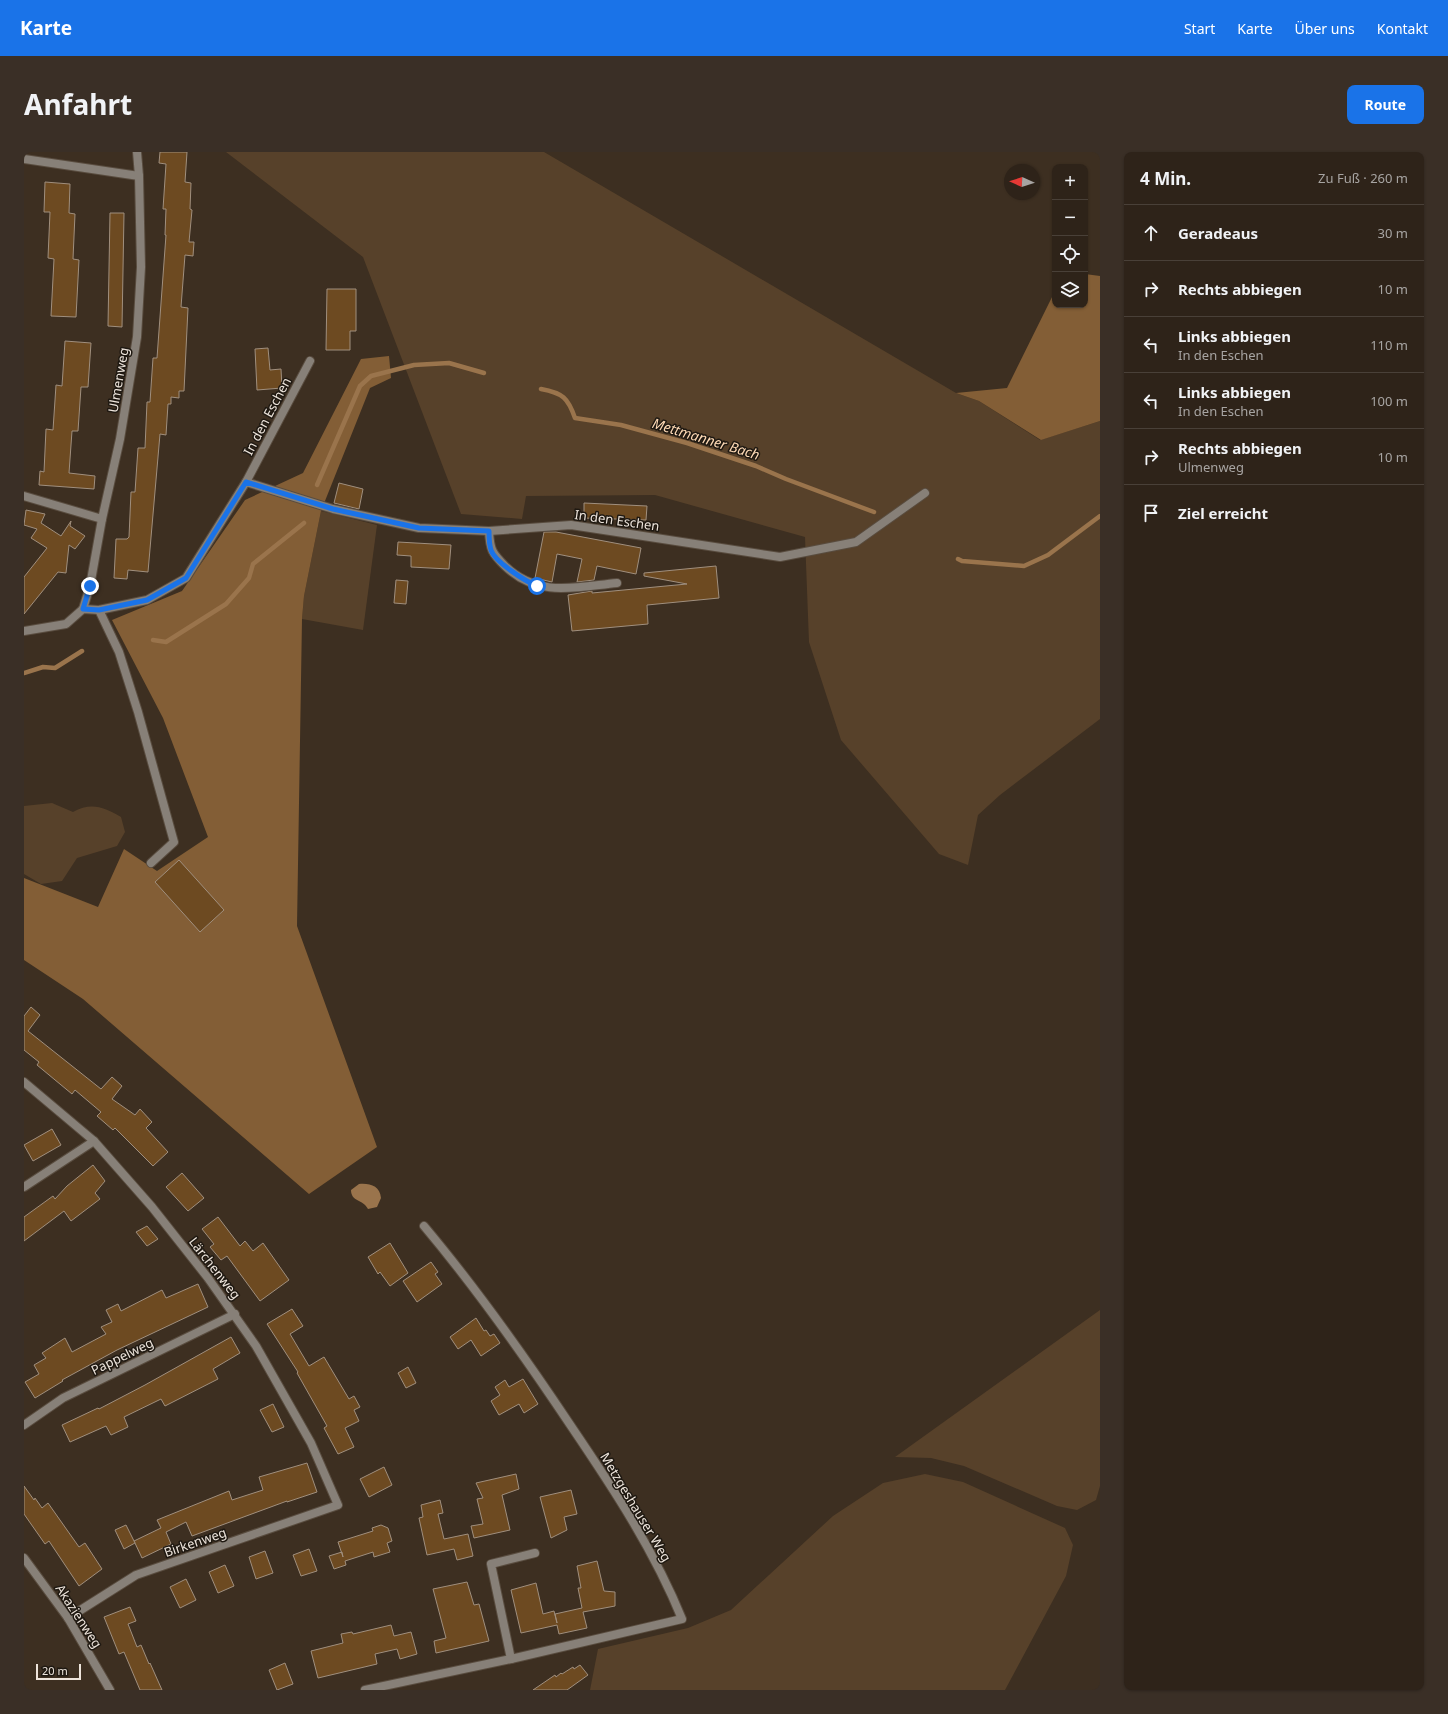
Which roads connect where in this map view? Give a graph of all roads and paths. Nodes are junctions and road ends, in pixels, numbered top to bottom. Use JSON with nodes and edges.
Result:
{"nodes":[{"id":1,"x":137,"y":152,"type":"edge"},
{"id":2,"x":24,"y":159,"type":"edge"},
{"id":3,"x":139,"y":176,"type":"junction"},
{"id":4,"x":310,"y":361,"type":"dead end"},
{"id":5,"x":246,"y":482,"type":"junction"},
{"id":6,"x":925,"y":493,"type":"dead end"},
{"id":7,"x":24,"y":496,"type":"edge"},
{"id":8,"x":102,"y":519,"type":"junction"},
{"id":9,"x":489,"y":531,"type":"junction"},
{"id":10,"x":617,"y":583,"type":"dead end"},
{"id":11,"x":83,"y":609,"type":"junction"},
{"id":12,"x":99,"y":610,"type":"junction"},
{"id":13,"x":24,"y":631,"type":"edge"},
{"id":14,"x":151,"y":863,"type":"dead end"},
{"id":15,"x":24,"y":1082,"type":"edge"},
{"id":16,"x":94,"y":1140,"type":"junction"},
{"id":17,"x":24,"y":1187,"type":"edge"},
{"id":18,"x":424,"y":1226,"type":"dead end"},
{"id":19,"x":235,"y":1314,"type":"junction"},
{"id":20,"x":24,"y":1425,"type":"edge"},
{"id":21,"x":338,"y":1505,"type":"joint"},
{"id":22,"x":535,"y":1554,"type":"dead end"},
{"id":23,"x":24,"y":1558,"type":"edge"},
{"id":24,"x":68,"y":1618,"type":"junction"},
{"id":25,"x":511,"y":1659,"type":"junction"},
{"id":26,"x":400,"y":1686,"type":"edge"},
{"id":27,"x":110,"y":1690,"type":"edge"},
{"id":28,"x":364,"y":1690,"type":"edge"}],
"edges":[{"from":1,"to":3,"type":"street","name":"Ulmenweg"},
{"from":2,"to":3,"type":"street"},
{"from":3,"to":8,"type":"street","name":"Ulmenweg"},
{"from":4,"to":5,"type":"street","name":"In den Eschen"},
{"from":5,"to":9,"type":"street","name":"In den Eschen"},
{"from":5,"to":12,"type":"street","name":"In den Eschen"},
{"from":6,"to":9,"type":"street","name":"In den Eschen"},
{"from":7,"to":8,"type":"street"},
{"from":8,"to":11,"type":"street","name":"Ulmenweg"},
{"from":9,"to":10,"type":"street"},
{"from":11,"to":12,"type":"street","name":"In den Eschen"},
{"from":11,"to":13,"type":"street"},
{"from":12,"to":14,"type":"street"},
{"from":15,"to":16,"type":"street","name":"Lärchenweg"},
{"from":16,"to":17,"type":"street"},
{"from":16,"to":19,"type":"street","name":"Lärchenweg"},
{"from":18,"to":25,"type":"street","name":"Metzgeshauser Weg"},
{"from":19,"to":20,"type":"street","name":"Pappelweg"},
{"from":19,"to":21,"type":"street","name":"Lärchenweg"},
{"from":21,"to":24,"type":"street","name":"Birkenweg"},
{"from":22,"to":25,"type":"street"},
{"from":23,"to":24,"type":"street","name":"Akazienweg"},
{"from":24,"to":27,"type":"street","name":"Akazienweg"},
{"from":25,"to":26,"type":"street","name":"Metzgeshauser Weg"},
{"from":26,"to":28,"type":"street","name":"Metzgeshauser Weg"}]}
